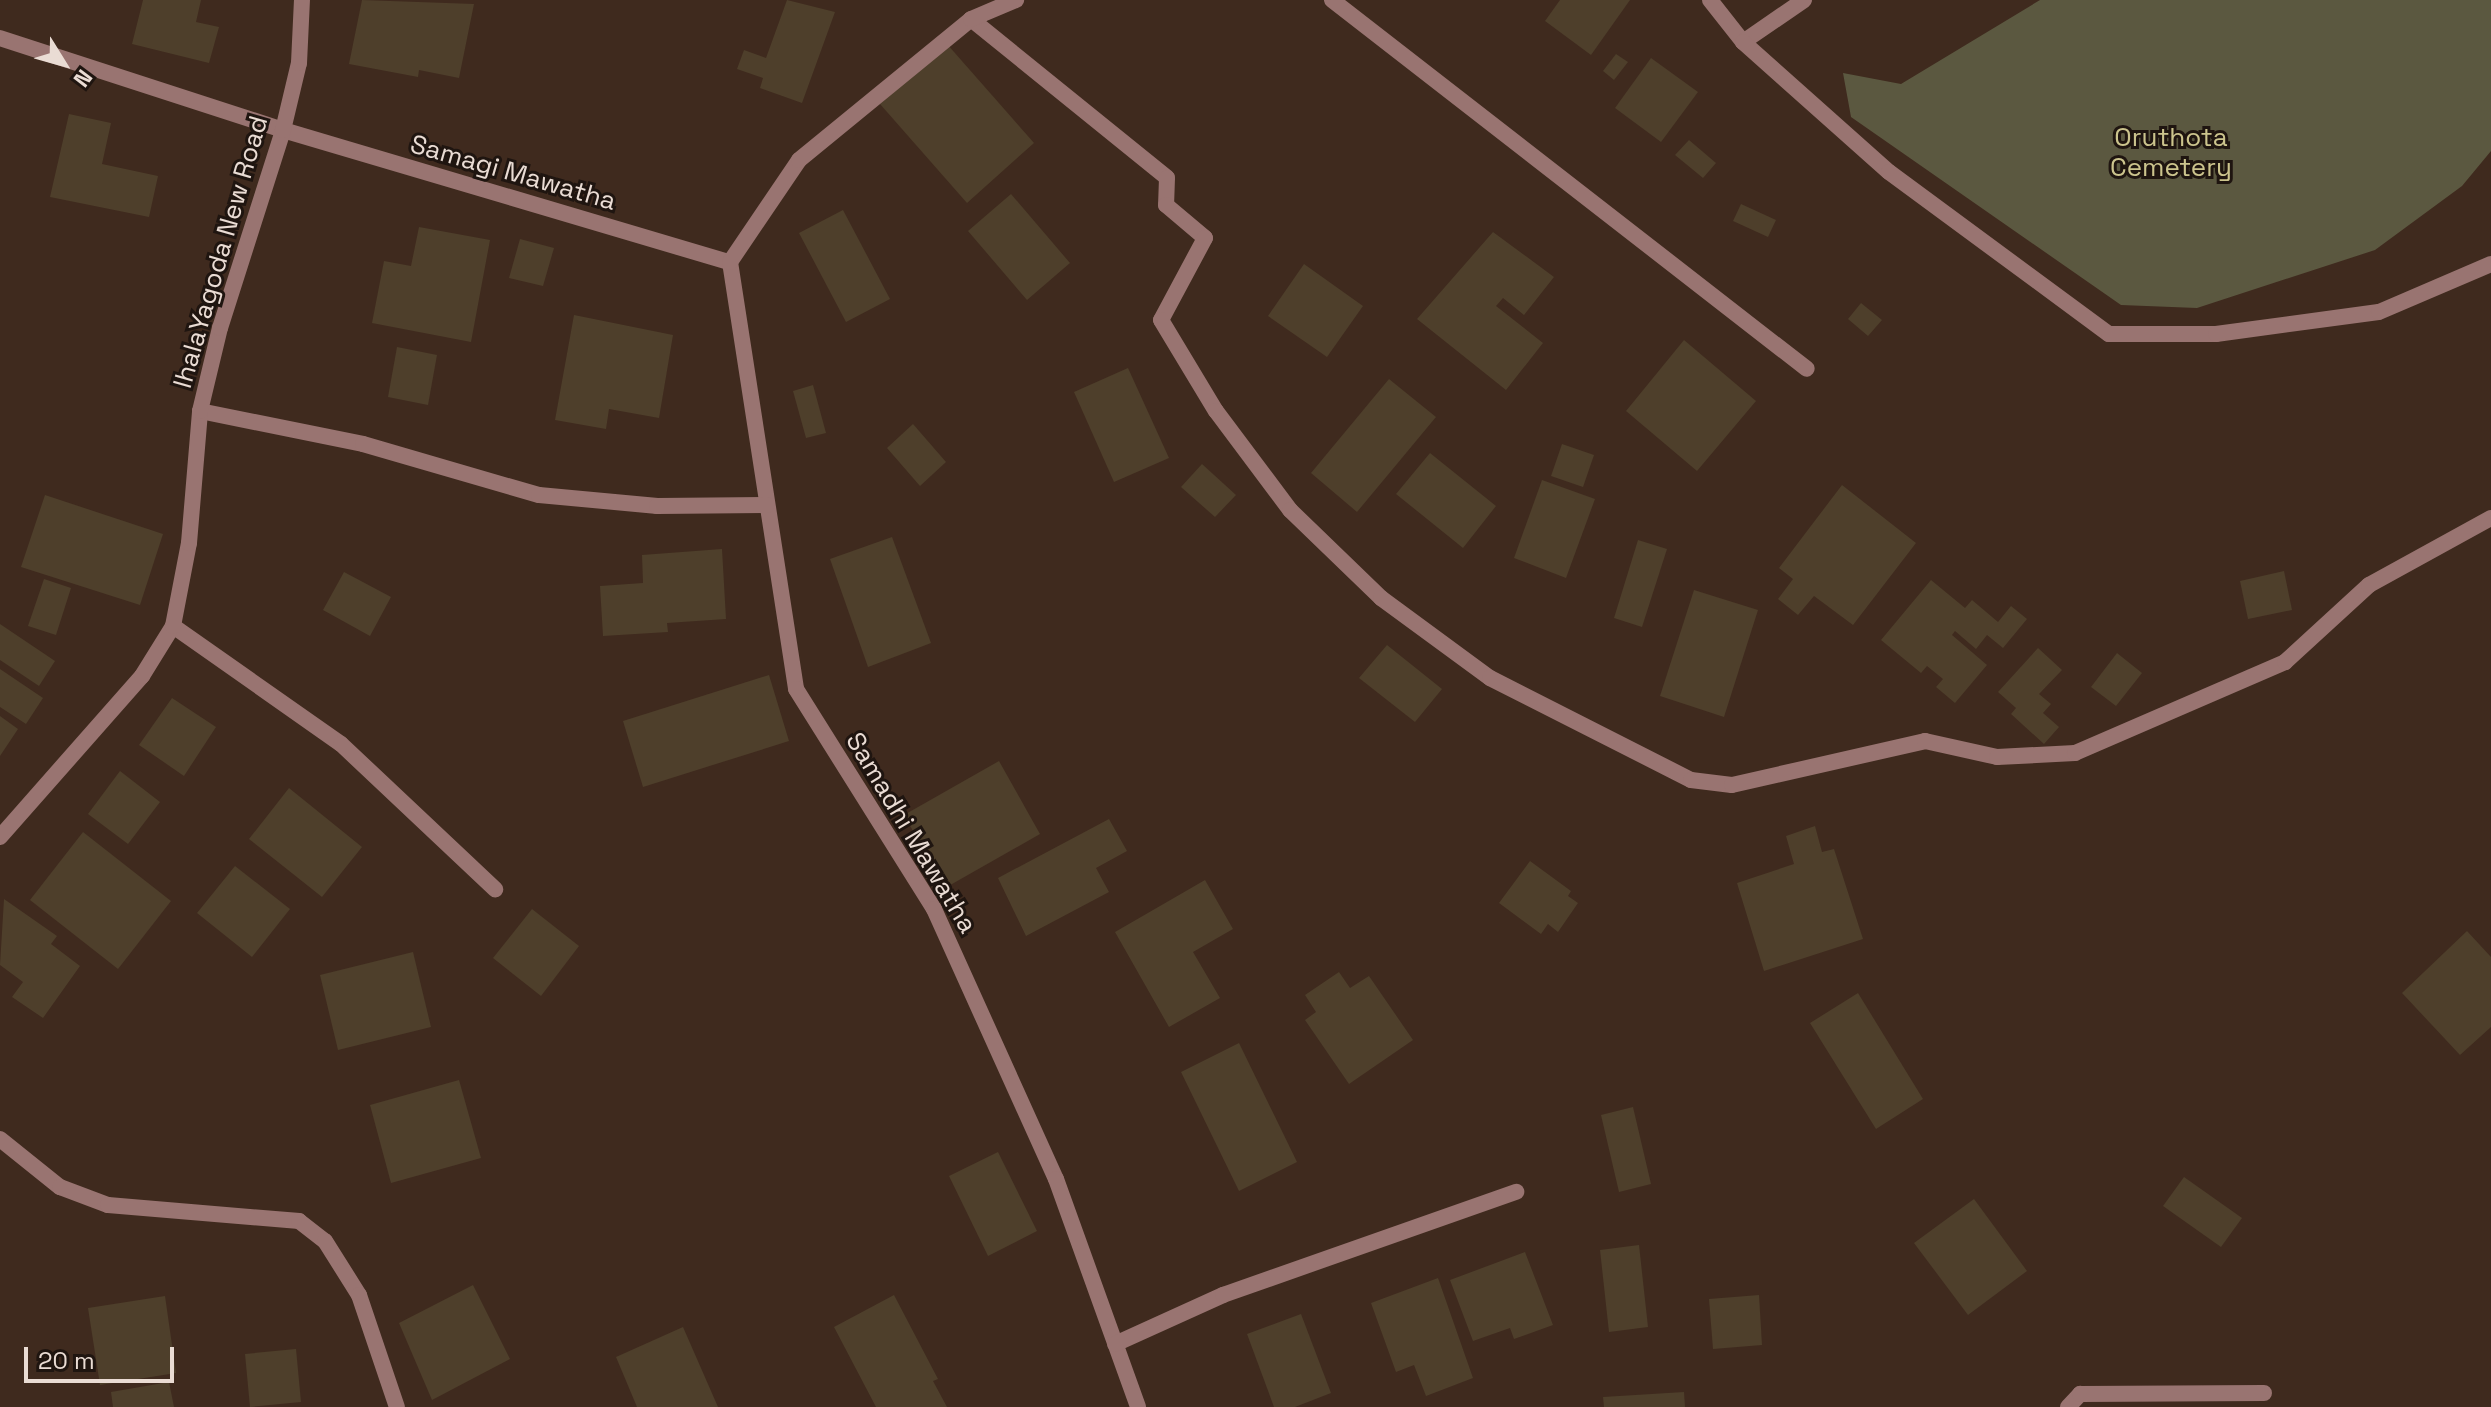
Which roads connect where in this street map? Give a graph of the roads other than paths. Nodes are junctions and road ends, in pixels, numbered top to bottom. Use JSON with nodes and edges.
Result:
{"nodes":[{"id":1,"x":302,"y":0,"type":"edge"},
{"id":2,"x":1016,"y":0,"type":"edge"},
{"id":3,"x":1332,"y":0,"type":"edge"},
{"id":4,"x":1710,"y":0,"type":"edge"},
{"id":5,"x":1804,"y":0,"type":"edge"},
{"id":6,"x":971,"y":19,"type":"junction"},
{"id":7,"x":0,"y":38,"type":"edge"},
{"id":8,"x":1743,"y":42,"type":"junction"},
{"id":9,"x":283,"y":130,"type":"junction"},
{"id":10,"x":730,"y":262,"type":"junction"},
{"id":11,"x":2491,"y":264,"type":"edge"},
{"id":12,"x":1807,"y":369,"type":"dead end"},
{"id":13,"x":200,"y":411,"type":"junction"},
{"id":14,"x":767,"y":505,"type":"junction"},
{"id":15,"x":2491,"y":518,"type":"edge"},
{"id":16,"x":173,"y":626,"type":"junction"},
{"id":17,"x":0,"y":837,"type":"edge"},
{"id":18,"x":495,"y":889,"type":"dead end"},
{"id":19,"x":0,"y":1139,"type":"edge"},
{"id":20,"x":1516,"y":1192,"type":"dead end"},
{"id":21,"x":1115,"y":1344,"type":"junction"},
{"id":22,"x":2264,"y":1393,"type":"dead end"},
{"id":23,"x":397,"y":1407,"type":"edge"},
{"id":24,"x":1138,"y":1407,"type":"edge"},
{"id":25,"x":2068,"y":1407,"type":"edge"}],
"edges":[{"from":1,"to":9,"type":"street","name":"IhalaYagoda New Road"},
{"from":2,"to":6,"type":"street"},
{"from":3,"to":12,"type":"street"},
{"from":4,"to":8,"type":"street"},
{"from":5,"to":8,"type":"street"},
{"from":6,"to":10,"type":"street"},
{"from":6,"to":15,"type":"street"},
{"from":7,"to":9,"type":"street","name":"Samagi Mawatha"},
{"from":8,"to":11,"type":"street"},
{"from":9,"to":10,"type":"street","name":"Samagi Mawatha"},
{"from":9,"to":13,"type":"street","name":"IhalaYagoda New Road"},
{"from":10,"to":14,"type":"street","name":"Samadhi Mawatha"},
{"from":13,"to":14,"type":"street"},
{"from":13,"to":16,"type":"street","name":"IhalaYagoda New Road"},
{"from":14,"to":21,"type":"street","name":"Samadhi Mawatha"},
{"from":16,"to":17,"type":"street","name":"IhalaYagoda New Road"},
{"from":16,"to":18,"type":"street"},
{"from":19,"to":23,"type":"street"},
{"from":20,"to":21,"type":"street"},
{"from":21,"to":24,"type":"street","name":"Samadhi Mawatha"},
{"from":22,"to":25,"type":"street"}]}
